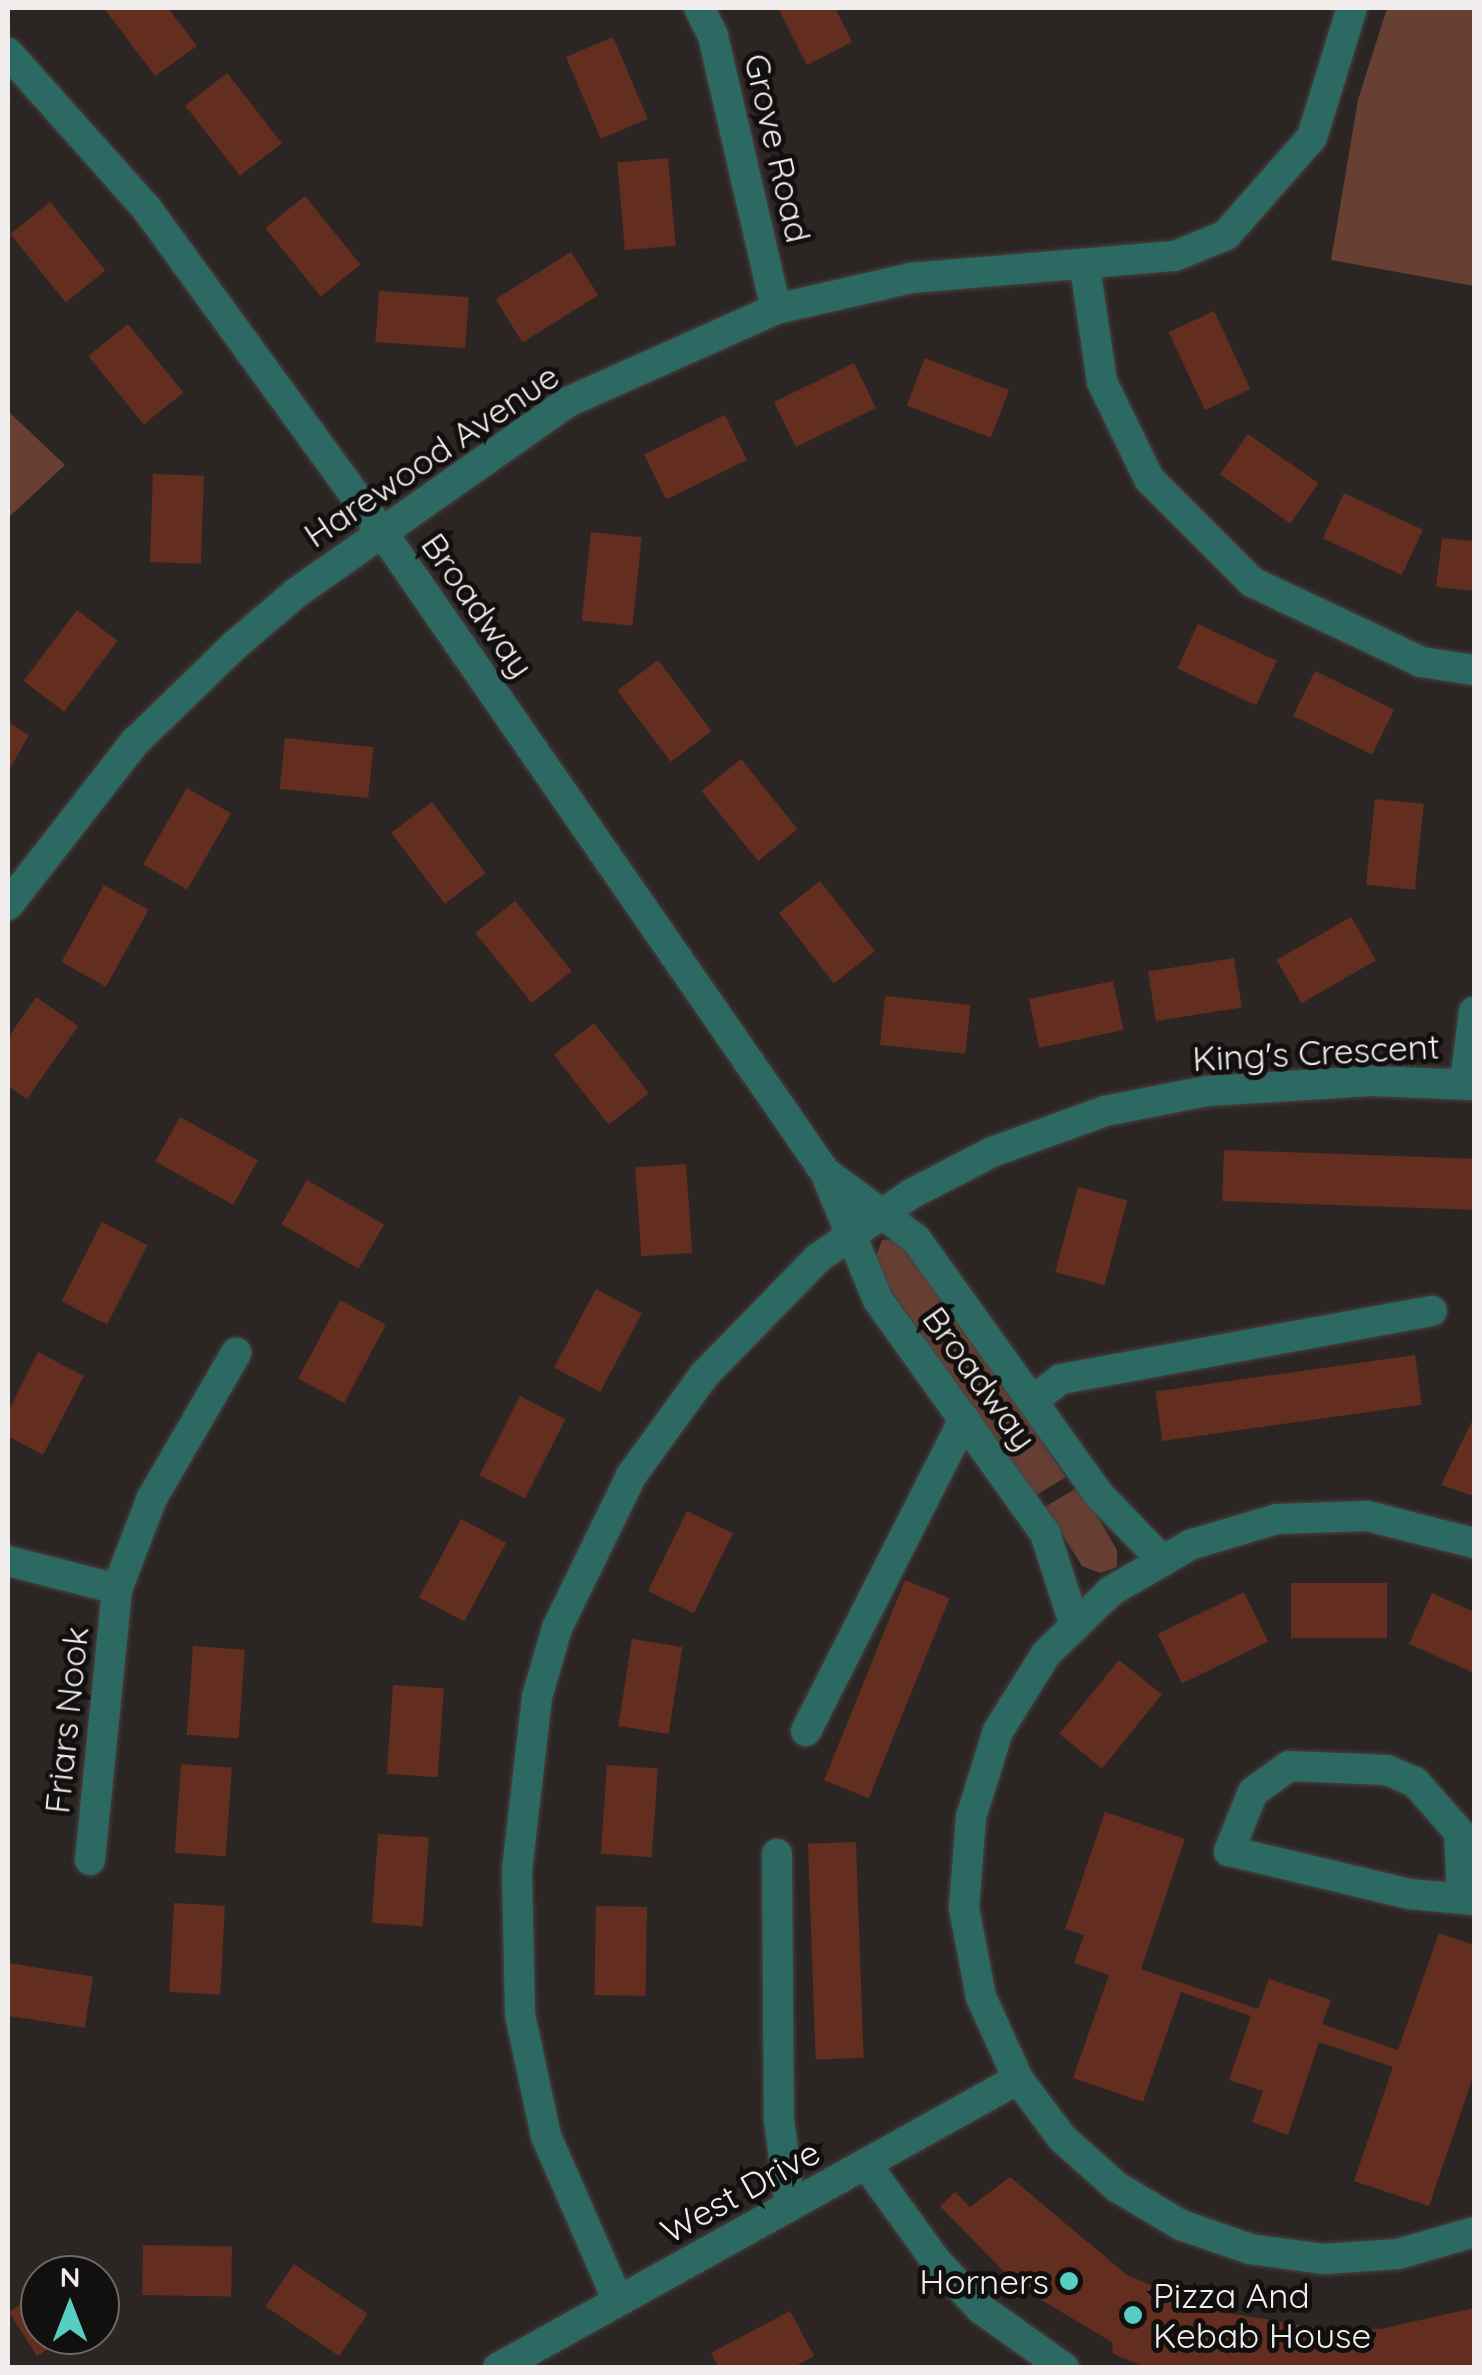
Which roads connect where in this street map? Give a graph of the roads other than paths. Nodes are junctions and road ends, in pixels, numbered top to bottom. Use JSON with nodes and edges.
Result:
{"nodes":[{"id":1,"x":699,"y":8,"type":"edge"},
{"id":2,"x":1352,"y":8,"type":"edge"},
{"id":3,"x":8,"y":53,"type":"edge"},
{"id":4,"x":1085,"y":267,"type":"junction"},
{"id":5,"x":776,"y":309,"type":"junction"},
{"id":6,"x":382,"y":532,"type":"junction"},
{"id":7,"x":1474,"y":670,"type":"edge"},
{"id":8,"x":8,"y":905,"type":"edge"},
{"id":9,"x":1474,"y":1012,"type":"edge"},
{"id":10,"x":1470,"y":1084,"type":"edge"},
{"id":11,"x":825,"y":1172,"type":"junction"},
{"id":12,"x":885,"y":1211,"type":"junction"},
{"id":13,"x":845,"y":1236,"type":"junction"},
{"id":14,"x":1432,"y":1311,"type":"dead end"},
{"id":15,"x":236,"y":1353,"type":"dead end"},
{"id":16,"x":1033,"y":1400,"type":"junction"},
{"id":17,"x":964,"y":1419,"type":"junction"},
{"id":18,"x":1474,"y":1543,"type":"edge"},
{"id":19,"x":1163,"y":1560,"type":"junction"},
{"id":20,"x":8,"y":1561,"type":"edge"},
{"id":21,"x":117,"y":1588,"type":"junction"},
{"id":22,"x":1075,"y":1626,"type":"junction"},
{"id":23,"x":806,"y":1731,"type":"dead end"},
{"id":24,"x":777,"y":1854,"type":"dead end"},
{"id":25,"x":90,"y":1860,"type":"dead end"},
{"id":26,"x":1468,"y":1899,"type":"edge"},
{"id":27,"x":1018,"y":2079,"type":"junction"},
{"id":28,"x":866,"y":2164,"type":"junction"},
{"id":29,"x":790,"y":2206,"type":"junction"},
{"id":30,"x":1474,"y":2232,"type":"edge"},
{"id":31,"x":618,"y":2301,"type":"junction"},
{"id":32,"x":498,"y":2368,"type":"edge"},
{"id":33,"x":1064,"y":2368,"type":"edge"}],
"edges":[{"from":1,"to":5,"type":"street","name":"Grove Road"},
{"from":2,"to":4,"type":"street","name":"Harewood Avenue"},
{"from":3,"to":6,"type":"street","name":"Broadway"},
{"from":4,"to":5,"type":"street","name":"Harewood Avenue"},
{"from":4,"to":7,"type":"street"},
{"from":5,"to":6,"type":"street","name":"Harewood Avenue"},
{"from":6,"to":8,"type":"street","name":"Harewood Avenue"},
{"from":6,"to":11,"type":"street","name":"Broadway"},
{"from":9,"to":10,"type":"street"},
{"from":10,"to":12,"type":"street","name":"King's Crescent"},
{"from":11,"to":12,"type":"street","name":"Broadway"},
{"from":11,"to":13,"type":"street","name":"Broadway"},
{"from":12,"to":13,"type":"street","name":"King's Crescent"},
{"from":12,"to":16,"type":"street","name":"Broadway"},
{"from":13,"to":17,"type":"street","name":"Broadway"},
{"from":13,"to":31,"type":"street"},
{"from":14,"to":16,"type":"street"},
{"from":15,"to":21,"type":"street","name":"Friars Nook"},
{"from":16,"to":19,"type":"street","name":"Broadway"},
{"from":17,"to":22,"type":"street","name":"Broadway"},
{"from":17,"to":23,"type":"street"},
{"from":18,"to":19,"type":"street"},
{"from":19,"to":22,"type":"street"},
{"from":20,"to":21,"type":"street","name":"Friars Nook"},
{"from":21,"to":25,"type":"street","name":"Friars Nook"},
{"from":22,"to":27,"type":"street"},
{"from":24,"to":29,"type":"street"},
{"from":26,"to":26,"type":"street"},
{"from":27,"to":28,"type":"street","name":"West Drive"},
{"from":27,"to":30,"type":"street"},
{"from":28,"to":29,"type":"street","name":"West Drive"},
{"from":28,"to":33,"type":"street"},
{"from":29,"to":31,"type":"street","name":"West Drive"},
{"from":31,"to":32,"type":"street","name":"West Drive"}]}
